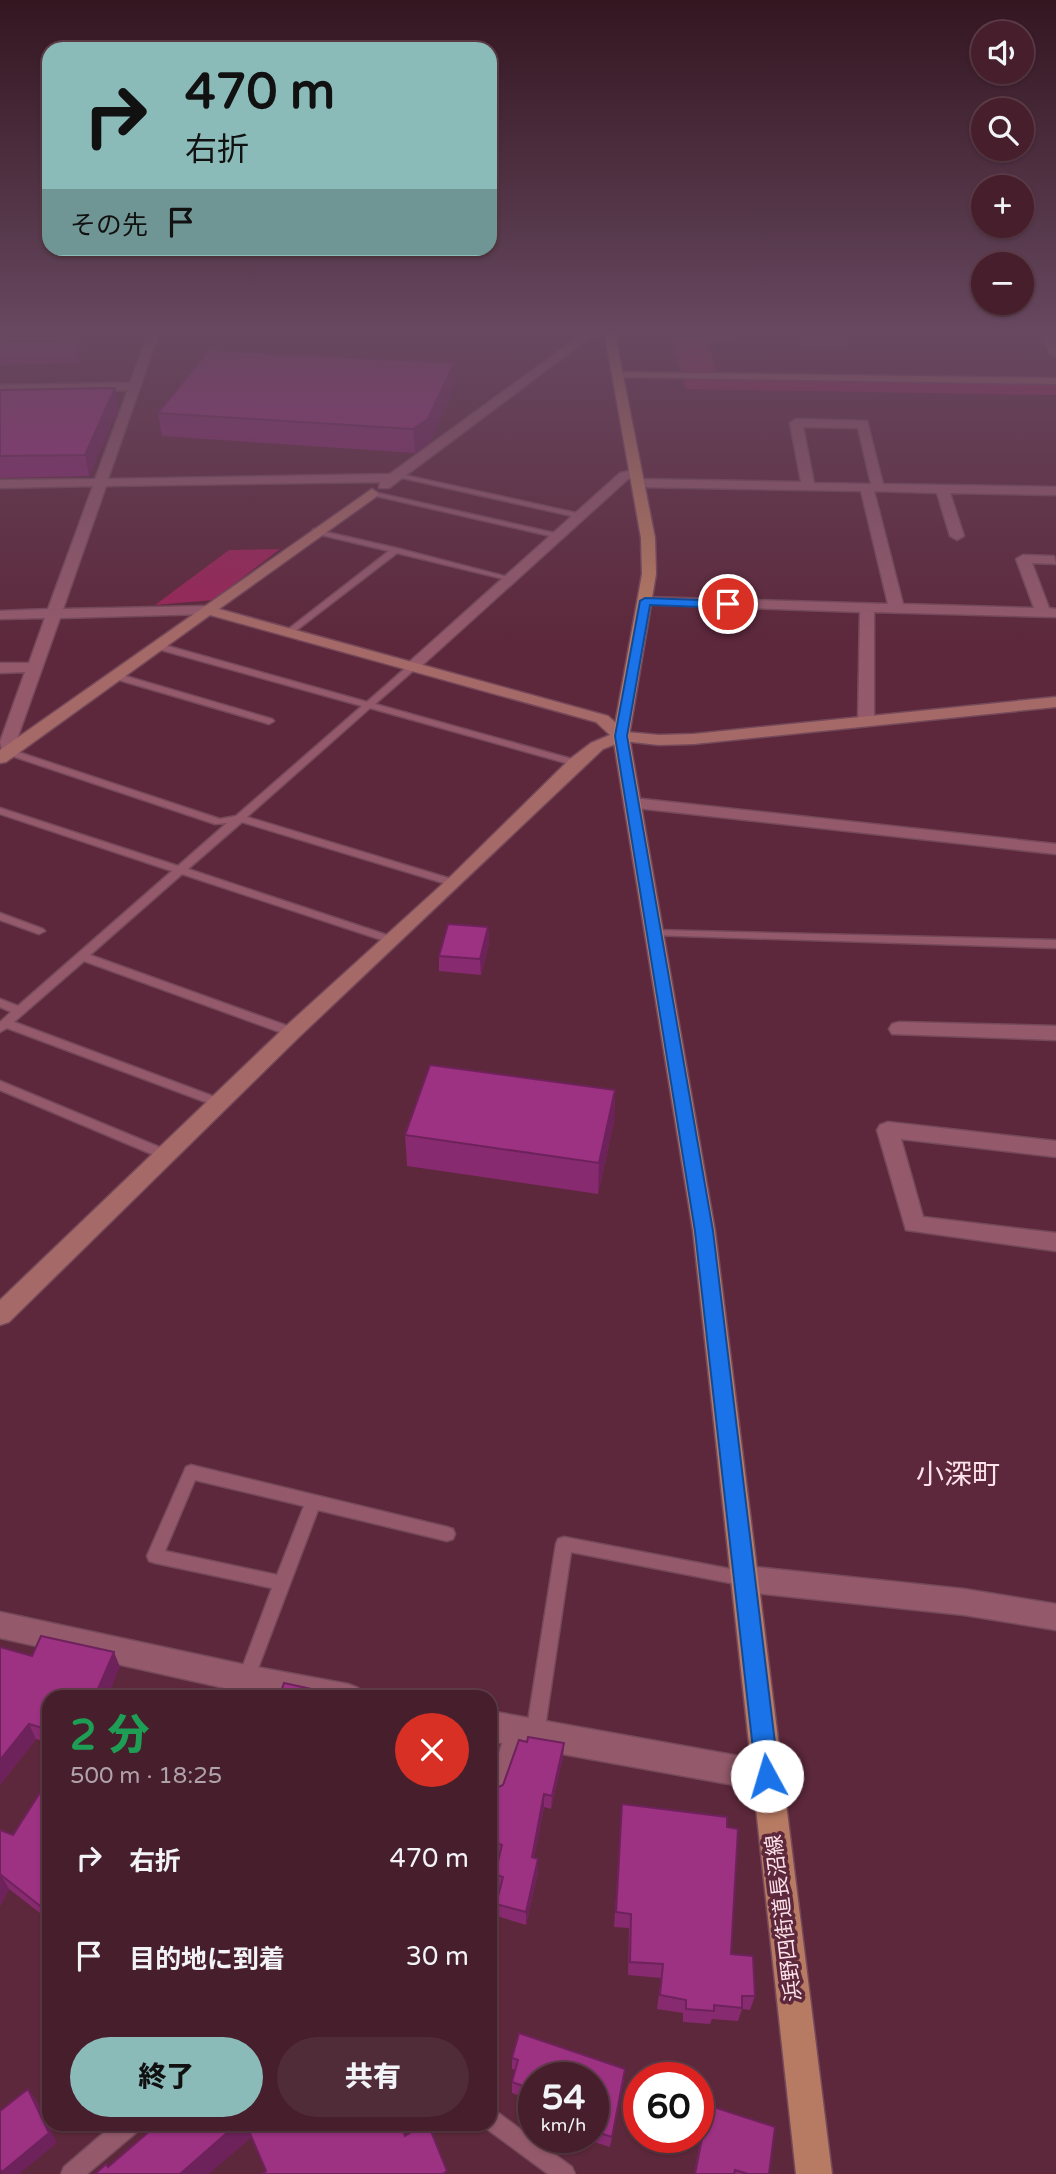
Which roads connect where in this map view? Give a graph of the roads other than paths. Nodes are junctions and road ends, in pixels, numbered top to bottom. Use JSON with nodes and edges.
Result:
{"nodes":[{"id":1,"x":117,"y":436,"type":"edge"},
{"id":2,"x":451,"y":436,"type":"edge"},
{"id":3,"x":630,"y":436,"type":"edge"},
{"id":4,"x":799,"y":436,"type":"edge"},
{"id":5,"x":865,"y":436,"type":"edge"},
{"id":6,"x":396,"y":477,"type":"junction"},
{"id":7,"x":638,"y":478,"type":"junction"},
{"id":8,"x":101,"y":482,"type":"junction"},
{"id":9,"x":0,"y":484,"type":"edge"},
{"id":10,"x":808,"y":486,"type":"junction"},
{"id":11,"x":873,"y":488,"type":"junction"},
{"id":12,"x":942,"y":489,"type":"junction"},
{"id":13,"x":1056,"y":491,"type":"edge"},
{"id":14,"x":372,"y":493,"type":"junction"},
{"id":15,"x":581,"y":516,"type":"junction"},
{"id":16,"x":316,"y":531,"type":"junction"},
{"id":17,"x":559,"y":536,"type":"junction"},
{"id":18,"x":957,"y":536,"type":"dead end"},
{"id":19,"x":396,"y":550,"type":"junction"},
{"id":20,"x":1054,"y":560,"type":"dead end"},
{"id":21,"x":512,"y":579,"type":"junction"},
{"id":22,"x":645,"y":601,"type":"junction"},
{"id":23,"x":867,"y":609,"type":"junction"},
{"id":24,"x":206,"y":610,"type":"junction"},
{"id":25,"x":897,"y":610,"type":"junction"},
{"id":26,"x":1049,"y":613,"type":"edge"},
{"id":27,"x":55,"y":614,"type":"junction"},
{"id":28,"x":0,"y":615,"type":"edge"},
{"id":29,"x":289,"y":633,"type":"junction"},
{"id":30,"x":157,"y":646,"type":"junction"},
{"id":31,"x":35,"y":667,"type":"junction"},
{"id":32,"x":412,"y":667,"type":"junction"},
{"id":33,"x":0,"y":668,"type":"edge"},
{"id":34,"x":115,"y":676,"type":"junction"},
{"id":35,"x":1056,"y":702,"type":"edge"},
{"id":36,"x":367,"y":706,"type":"junction"},
{"id":37,"x":0,"y":712,"type":"edge"},
{"id":38,"x":19,"y":712,"type":"junction"},
{"id":39,"x":269,"y":721,"type":"dead end"},
{"id":40,"x":866,"y":721,"type":"junction"},
{"id":41,"x":621,"y":736,"type":"junction"},
{"id":42,"x":4,"y":755,"type":"edge"},
{"id":43,"x":576,"y":763,"type":"junction"},
{"id":44,"x":633,"y":803,"type":"junction"},
{"id":45,"x":0,"y":811,"type":"edge"},
{"id":46,"x":240,"y":818,"type":"junction"},
{"id":47,"x":1056,"y":849,"type":"edge"},
{"id":48,"x":179,"y":871,"type":"junction"},
{"id":49,"x":454,"y":883,"type":"junction"},
{"id":50,"x":0,"y":916,"type":"edge"},
{"id":51,"x":40,"y":931,"type":"dead end"},
{"id":52,"x":654,"y":933,"type":"junction"},
{"id":53,"x":392,"y":940,"type":"junction"},
{"id":54,"x":1056,"y":944,"type":"edge"},
{"id":55,"x":82,"y":956,"type":"junction"},
{"id":56,"x":0,"y":1003,"type":"edge"},
{"id":57,"x":20,"y":1011,"type":"junction"},
{"id":58,"x":3,"y":1025,"type":"edge"},
{"id":59,"x":899,"y":1029,"type":"dead end"},
{"id":60,"x":292,"y":1032,"type":"junction"},
{"id":61,"x":1056,"y":1033,"type":"edge"},
{"id":62,"x":0,"y":1085,"type":"edge"},
{"id":63,"x":219,"y":1104,"type":"junction"},
{"id":64,"x":1056,"y":1149,"type":"edge"},
{"id":65,"x":166,"y":1155,"type":"junction"},
{"id":66,"x":1056,"y":1242,"type":"edge"},
{"id":67,"x":0,"y":1315,"type":"edge"},
{"id":68,"x":313,"y":1502,"type":"junction"},
{"id":69,"x":447,"y":1534,"type":"dead end"},
{"id":70,"x":746,"y":1579,"type":"junction"},
{"id":71,"x":282,"y":1583,"type":"junction"},
{"id":72,"x":1056,"y":1617,"type":"edge"},
{"id":73,"x":0,"y":1625,"type":"edge"},
{"id":74,"x":246,"y":1679,"type":"junction"},
{"id":75,"x":305,"y":1690,"type":"edge"},
{"id":76,"x":513,"y":1732,"type":"edge"},
{"id":77,"x":767,"y":1776,"type":"junction"},
{"id":78,"x":497,"y":1784,"type":"edge"},
{"id":79,"x":497,"y":2124,"type":"edge"},
{"id":80,"x":123,"y":2131,"type":"edge"},
{"id":81,"x":71,"y":2174,"type":"edge"},
{"id":82,"x":565,"y":2174,"type":"edge"},
{"id":83,"x":814,"y":2174,"type":"edge"}],
"edges":[{"from":1,"to":8,"type":"street"},
{"from":2,"to":6,"type":"street"},
{"from":3,"to":7,"type":"main road","name":"浜野四街道長沼線"},
{"from":4,"to":10,"type":"street"},
{"from":5,"to":11,"type":"street"},
{"from":6,"to":8,"type":"street"},
{"from":6,"to":14,"type":"street"},
{"from":6,"to":15,"type":"lane"},
{"from":7,"to":10,"type":"street"},
{"from":7,"to":15,"type":"street"},
{"from":7,"to":22,"type":"main road","name":"浜野四街道長沼線"},
{"from":8,"to":9,"type":"street"},
{"from":8,"to":27,"type":"street"},
{"from":10,"to":11,"type":"street"},
{"from":11,"to":12,"type":"street"},
{"from":11,"to":25,"type":"street"},
{"from":12,"to":13,"type":"street"},
{"from":12,"to":18,"type":"street"},
{"from":14,"to":16,"type":"street"},
{"from":14,"to":17,"type":"lane"},
{"from":15,"to":17,"type":"street"},
{"from":16,"to":19,"type":"lane"},
{"from":16,"to":24,"type":"street"},
{"from":17,"to":21,"type":"street"},
{"from":19,"to":21,"type":"lane"},
{"from":19,"to":29,"type":"lane"},
{"from":20,"to":26,"type":"street"},
{"from":21,"to":32,"type":"street"},
{"from":22,"to":23,"type":"street"},
{"from":22,"to":41,"type":"main road","name":"浜野四街道長沼線"},
{"from":23,"to":25,"type":"street"},
{"from":23,"to":40,"type":"street"},
{"from":24,"to":27,"type":"street"},
{"from":24,"to":29,"type":"street"},
{"from":24,"to":30,"type":"street"},
{"from":25,"to":26,"type":"street"},
{"from":27,"to":28,"type":"street"},
{"from":27,"to":31,"type":"street"},
{"from":29,"to":32,"type":"street"},
{"from":30,"to":34,"type":"street"},
{"from":30,"to":36,"type":"lane"},
{"from":31,"to":33,"type":"street"},
{"from":31,"to":38,"type":"street"},
{"from":32,"to":36,"type":"lane"},
{"from":32,"to":41,"type":"street"},
{"from":34,"to":39,"type":"lane"},
{"from":34,"to":42,"type":"street"},
{"from":35,"to":40,"type":"street"},
{"from":36,"to":43,"type":"lane"},
{"from":36,"to":46,"type":"lane"},
{"from":37,"to":38,"type":"street"},
{"from":38,"to":42,"type":"street"},
{"from":40,"to":41,"type":"street"},
{"from":41,"to":43,"type":"street"},
{"from":41,"to":44,"type":"main road","name":"浜野四街道長沼線"},
{"from":42,"to":46,"type":"lane"},
{"from":43,"to":49,"type":"street"},
{"from":44,"to":47,"type":"street"},
{"from":44,"to":52,"type":"main road","name":"浜野四街道長沼線"},
{"from":45,"to":48,"type":"lane"},
{"from":46,"to":48,"type":"lane"},
{"from":46,"to":49,"type":"lane"},
{"from":48,"to":53,"type":"lane"},
{"from":48,"to":55,"type":"lane"},
{"from":49,"to":53,"type":"street"},
{"from":50,"to":51,"type":"lane"},
{"from":52,"to":54,"type":"lane"},
{"from":52,"to":70,"type":"main road","name":"浜野四街道長沼線"},
{"from":53,"to":60,"type":"street"},
{"from":55,"to":57,"type":"lane"},
{"from":55,"to":60,"type":"lane"},
{"from":56,"to":57,"type":"lane"},
{"from":57,"to":58,"type":"lane"},
{"from":58,"to":63,"type":"lane"},
{"from":59,"to":61,"type":"street"},
{"from":60,"to":63,"type":"street"},
{"from":62,"to":65,"type":"lane"},
{"from":63,"to":65,"type":"street"},
{"from":64,"to":66,"type":"street"},
{"from":65,"to":67,"type":"street"},
{"from":68,"to":69,"type":"lane"},
{"from":68,"to":71,"type":"lane"},
{"from":68,"to":71,"type":"lane"},
{"from":70,"to":72,"type":"street"},
{"from":70,"to":76,"type":"lane"},
{"from":70,"to":77,"type":"main road","name":"浜野四街道長沼線"},
{"from":71,"to":74,"type":"lane"},
{"from":73,"to":74,"type":"street"},
{"from":74,"to":75,"type":"street"},
{"from":76,"to":77,"type":"street"},
{"from":76,"to":78,"type":"lane"},
{"from":77,"to":83,"type":"main road","name":"浜野四街道長沼線"},
{"from":79,"to":82,"type":"lane"},
{"from":80,"to":81,"type":"lane"}]}
